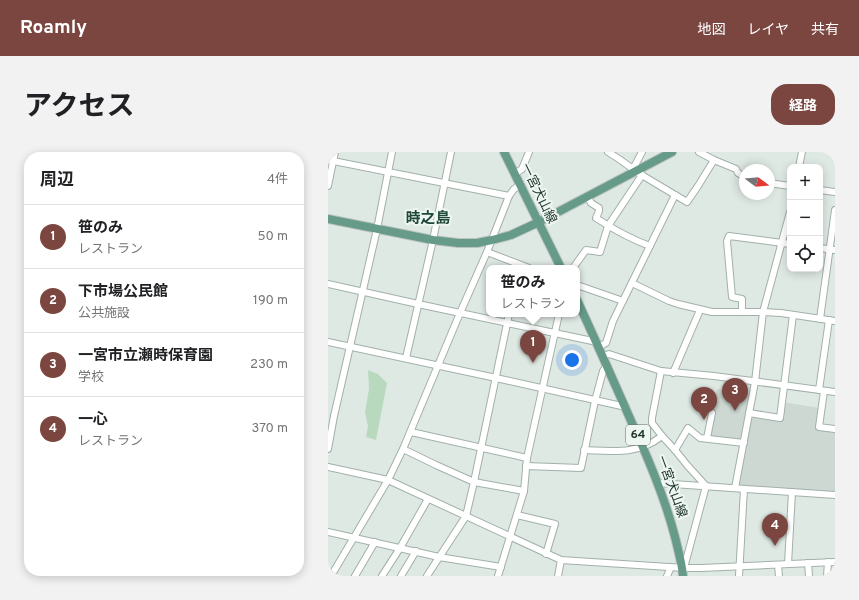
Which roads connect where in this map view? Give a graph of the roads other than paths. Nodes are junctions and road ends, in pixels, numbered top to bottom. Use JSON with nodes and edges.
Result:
{"nodes":[{"id":1,"x":335,"y":152,"type":"edge"},
{"id":2,"x":392,"y":152,"type":"edge"},
{"id":3,"x":450,"y":152,"type":"edge"},
{"id":4,"x":504,"y":152,"type":"edge"},
{"id":5,"x":529,"y":152,"type":"edge"},
{"id":6,"x":608,"y":152,"type":"edge"},
{"id":7,"x":642,"y":152,"type":"edge"},
{"id":8,"x":672,"y":152,"type":"edge"},
{"id":9,"x":699,"y":152,"type":"edge"},
{"id":10,"x":802,"y":152,"type":"edge"},
{"id":11,"x":714,"y":160,"type":"junction"},
{"id":12,"x":330,"y":161,"type":"edge"},
{"id":13,"x":800,"y":164,"type":"edge"},
{"id":14,"x":388,"y":172,"type":"junction"},
{"id":15,"x":637,"y":172,"type":"junction"},
{"id":16,"x":515,"y":174,"type":"junction"},
{"id":17,"x":739,"y":174,"type":"edge"},
{"id":18,"x":444,"y":184,"type":"junction"},
{"id":19,"x":775,"y":184,"type":"edge"},
{"id":20,"x":328,"y":186,"type":"edge"},
{"id":21,"x":520,"y":186,"type":"junction"},
{"id":22,"x":787,"y":186,"type":"edge"},
{"id":23,"x":823,"y":190,"type":"edge"},
{"id":24,"x":835,"y":192,"type":"edge"},
{"id":25,"x":675,"y":195,"type":"junction"},
{"id":26,"x":509,"y":196,"type":"junction"},
{"id":27,"x":588,"y":197,"type":"junction"},
{"id":28,"x":835,"y":210,"type":"edge"},
{"id":29,"x":328,"y":219,"type":"edge"},
{"id":30,"x":539,"y":222,"type":"junction"},
{"id":31,"x":787,"y":224,"type":"edge"},
{"id":32,"x":608,"y":226,"type":"junction"},
{"id":33,"x":377,"y":228,"type":"junction"},
{"id":34,"x":433,"y":240,"type":"junction"},
{"id":35,"x":492,"y":240,"type":"junction"},
{"id":36,"x":782,"y":243,"type":"junction"},
{"id":37,"x":787,"y":244,"type":"edge"},
{"id":38,"x":650,"y":246,"type":"junction"},
{"id":39,"x":832,"y":249,"type":"edge"},
{"id":40,"x":487,"y":252,"type":"junction"},
{"id":41,"x":517,"y":265,"type":"edge"},
{"id":42,"x":560,"y":265,"type":"edge"},
{"id":43,"x":576,"y":265,"type":"edge"},
{"id":44,"x":632,"y":283,"type":"junction"},
{"id":45,"x":328,"y":284,"type":"edge"},
{"id":46,"x":580,"y":286,"type":"edge"},
{"id":47,"x":363,"y":291,"type":"junction"},
{"id":48,"x":623,"y":301,"type":"junction"},
{"id":49,"x":418,"y":304,"type":"junction"},
{"id":50,"x":580,"y":306,"type":"edge"},
{"id":51,"x":700,"y":310,"type":"junction"},
{"id":52,"x":742,"y":312,"type":"junction"},
{"id":53,"x":763,"y":312,"type":"junction"},
{"id":54,"x":460,"y":313,"type":"junction"},
{"id":55,"x":793,"y":315,"type":"junction"},
{"id":56,"x":509,"y":317,"type":"edge"},
{"id":57,"x":558,"y":317,"type":"edge"},
{"id":58,"x":820,"y":319,"type":"junction"},
{"id":59,"x":832,"y":321,"type":"edge"},
{"id":60,"x":508,"y":323,"type":"junction"},
{"id":61,"x":554,"y":333,"type":"junction"},
{"id":62,"x":328,"y":342,"type":"edge"},
{"id":63,"x":598,"y":344,"type":"junction"},
{"id":64,"x":351,"y":346,"type":"junction"},
{"id":65,"x":603,"y":356,"type":"junction"},
{"id":66,"x":406,"y":358,"type":"junction"},
{"id":67,"x":438,"y":365,"type":"junction"},
{"id":68,"x":607,"y":365,"type":"junction"},
{"id":69,"x":661,"y":371,"type":"junction"},
{"id":70,"x":673,"y":372,"type":"junction"},
{"id":71,"x":496,"y":378,"type":"junction"},
{"id":72,"x":755,"y":382,"type":"junction"},
{"id":73,"x":784,"y":385,"type":"junction"},
{"id":74,"x":542,"y":388,"type":"junction"},
{"id":75,"x":822,"y":391,"type":"junction"},
{"id":76,"x":835,"y":392,"type":"edge"},
{"id":77,"x":595,"y":401,"type":"junction"},
{"id":78,"x":626,"y":408,"type":"junction"},
{"id":79,"x":712,"y":413,"type":"dead end"},
{"id":80,"x":749,"y":413,"type":"junction"},
{"id":81,"x":331,"y":415,"type":"edge"},
{"id":82,"x":835,"y":429,"type":"edge"},
{"id":83,"x":410,"y":432,"type":"junction"},
{"id":84,"x":662,"y":436,"type":"junction"},
{"id":85,"x":707,"y":438,"type":"junction"},
{"id":86,"x":744,"y":443,"type":"junction"},
{"id":87,"x":481,"y":447,"type":"junction"},
{"id":88,"x":643,"y":447,"type":"junction"},
{"id":89,"x":328,"y":449,"type":"edge"},
{"id":90,"x":403,"y":449,"type":"junction"},
{"id":91,"x":584,"y":450,"type":"junction"},
{"id":92,"x":676,"y":450,"type":"junction"},
{"id":93,"x":527,"y":458,"type":"junction"},
{"id":94,"x":526,"y":466,"type":"junction"},
{"id":95,"x":328,"y":467,"type":"edge"},
{"id":96,"x":388,"y":480,"type":"junction"},
{"id":97,"x":474,"y":482,"type":"junction"},
{"id":98,"x":658,"y":483,"type":"junction"},
{"id":99,"x":706,"y":486,"type":"junction"},
{"id":100,"x":736,"y":488,"type":"junction"},
{"id":101,"x":744,"y":489,"type":"junction"},
{"id":102,"x":524,"y":491,"type":"junction"},
{"id":103,"x":792,"y":492,"type":"junction"},
{"id":104,"x":835,"y":495,"type":"edge"},
{"id":105,"x":428,"y":499,"type":"junction"},
{"id":106,"x":517,"y":515,"type":"junction"},
{"id":107,"x":466,"y":516,"type":"junction"},
{"id":108,"x":328,"y":532,"type":"edge"},
{"id":109,"x":355,"y":537,"type":"junction"},
{"id":110,"x":510,"y":537,"type":"junction"},
{"id":111,"x":375,"y":542,"type":"junction"},
{"id":112,"x":400,"y":548,"type":"junction"},
{"id":113,"x":416,"y":551,"type":"junction"},
{"id":114,"x":546,"y":554,"type":"junction"},
{"id":115,"x":439,"y":557,"type":"junction"},
{"id":116,"x":561,"y":560,"type":"junction"},
{"id":117,"x":828,"y":562,"type":"junction"},
{"id":118,"x":835,"y":562,"type":"edge"},
{"id":119,"x":808,"y":563,"type":"junction"},
{"id":120,"x":778,"y":564,"type":"junction"},
{"id":121,"x":788,"y":564,"type":"junction"},
{"id":122,"x":740,"y":566,"type":"junction"},
{"id":123,"x":501,"y":567,"type":"junction"},
{"id":124,"x":671,"y":567,"type":"junction"},
{"id":125,"x":683,"y":571,"type":"edge"},
{"id":126,"x":331,"y":576,"type":"edge"},
{"id":127,"x":355,"y":576,"type":"edge"},
{"id":128,"x":382,"y":576,"type":"edge"},
{"id":129,"x":401,"y":576,"type":"edge"},
{"id":130,"x":427,"y":576,"type":"edge"},
{"id":131,"x":499,"y":576,"type":"edge"},
{"id":132,"x":558,"y":576,"type":"edge"},
{"id":133,"x":667,"y":576,"type":"edge"},
{"id":134,"x":739,"y":576,"type":"edge"},
{"id":135,"x":779,"y":576,"type":"edge"},
{"id":136,"x":809,"y":576,"type":"edge"},
{"id":137,"x":827,"y":576,"type":"edge"}],
"edges":[{"from":1,"to":12,"type":"street"},
{"from":2,"to":14,"type":"street"},
{"from":3,"to":18,"type":"street"},
{"from":4,"to":16,"type":"main road","name":"一宮犬山線"},
{"from":5,"to":16,"type":"street"},
{"from":6,"to":15,"type":"street"},
{"from":7,"to":15,"type":"street"},
{"from":8,"to":15,"type":"main road"},
{"from":9,"to":11,"type":"street"},
{"from":10,"to":13,"type":"street"},
{"from":11,"to":17,"type":"street"},
{"from":11,"to":25,"type":"street"},
{"from":12,"to":14,"type":"street"},
{"from":12,"to":20,"type":"street"},
{"from":14,"to":18,"type":"street"},
{"from":14,"to":33,"type":"street"},
{"from":15,"to":25,"type":"street"},
{"from":15,"to":27,"type":"main road"},
{"from":15,"to":32,"type":"street"},
{"from":16,"to":21,"type":"main road","name":"一宮犬山線"},
{"from":18,"to":26,"type":"street"},
{"from":18,"to":34,"type":"street"},
{"from":19,"to":22,"type":"street"},
{"from":21,"to":26,"type":"street"},
{"from":21,"to":30,"type":"main road","name":"一宮犬山線"},
{"from":23,"to":24,"type":"street"},
{"from":25,"to":38,"type":"street"},
{"from":26,"to":35,"type":"street"},
{"from":27,"to":30,"type":"main road"},
{"from":27,"to":32,"type":"street"},
{"from":28,"to":39,"type":"street"},
{"from":29,"to":33,"type":"main road"},
{"from":30,"to":35,"type":"main road"},
{"from":30,"to":42,"type":"main road","name":"一宮犬山線"},
{"from":31,"to":36,"type":"street"},
{"from":32,"to":38,"type":"street"},
{"from":32,"to":43,"type":"street"},
{"from":33,"to":34,"type":"main road"},
{"from":33,"to":47,"type":"street"},
{"from":34,"to":35,"type":"main road"},
{"from":34,"to":49,"type":"street"},
{"from":35,"to":40,"type":"street"},
{"from":36,"to":37,"type":"street"},
{"from":36,"to":52,"type":"street"},
{"from":36,"to":53,"type":"street"},
{"from":38,"to":44,"type":"street"},
{"from":39,"to":58,"type":"street"},
{"from":40,"to":41,"type":"street"},
{"from":40,"to":54,"type":"street"},
{"from":44,"to":48,"type":"street"},
{"from":44,"to":51,"type":"street"},
{"from":45,"to":47,"type":"street"},
{"from":46,"to":48,"type":"street"},
{"from":47,"to":49,"type":"street"},
{"from":47,"to":64,"type":"street"},
{"from":48,"to":63,"type":"street"},
{"from":49,"to":54,"type":"street"},
{"from":49,"to":66,"type":"street"},
{"from":50,"to":63,"type":"main road","name":"一宮犬山線","number":"64"},
{"from":51,"to":52,"type":"street"},
{"from":51,"to":70,"type":"street"},
{"from":52,"to":53,"type":"street"},
{"from":53,"to":55,"type":"street"},
{"from":53,"to":72,"type":"street"},
{"from":54,"to":60,"type":"street"},
{"from":54,"to":67,"type":"street"},
{"from":55,"to":58,"type":"street"},
{"from":55,"to":73,"type":"street"},
{"from":56,"to":60,"type":"street"},
{"from":57,"to":61,"type":"street"},
{"from":58,"to":59,"type":"street"},
{"from":59,"to":75,"type":"street"},
{"from":60,"to":61,"type":"street"},
{"from":60,"to":71,"type":"street"},
{"from":61,"to":63,"type":"street"},
{"from":61,"to":74,"type":"street"},
{"from":62,"to":64,"type":"street"},
{"from":63,"to":65,"type":"main road","name":"一宮犬山線","number":"64"},
{"from":64,"to":66,"type":"street"},
{"from":64,"to":81,"type":"street"},
{"from":65,"to":68,"type":"main road","name":"一宮犬山線","number":"64"},
{"from":65,"to":69,"type":"street"},
{"from":66,"to":67,"type":"street"},
{"from":67,"to":71,"type":"street"},
{"from":67,"to":83,"type":"street"},
{"from":68,"to":77,"type":"street"},
{"from":68,"to":78,"type":"main road","name":"一宮犬山線","number":"64"},
{"from":69,"to":70,"type":"street"},
{"from":69,"to":84,"type":"street"},
{"from":70,"to":72,"type":"street"},
{"from":71,"to":74,"type":"street"},
{"from":71,"to":87,"type":"street"},
{"from":72,"to":73,"type":"street"},
{"from":72,"to":80,"type":"street"},
{"from":73,"to":75,"type":"street"},
{"from":73,"to":80,"type":"street"},
{"from":74,"to":77,"type":"street"},
{"from":74,"to":93,"type":"street"},
{"from":75,"to":76,"type":"street"},
{"from":75,"to":82,"type":"street"},
{"from":77,"to":78,"type":"street"},
{"from":77,"to":91,"type":"street"},
{"from":78,"to":88,"type":"main road","name":"一宮犬山線","number":"64"},
{"from":79,"to":85,"type":"street"},
{"from":80,"to":86,"type":"street"},
{"from":81,"to":89,"type":"street"},
{"from":83,"to":87,"type":"street"},
{"from":83,"to":90,"type":"street"},
{"from":84,"to":88,"type":"street"},
{"from":84,"to":92,"type":"street"},
{"from":85,"to":86,"type":"street"},
{"from":85,"to":92,"type":"street"},
{"from":86,"to":100,"type":"street"},
{"from":87,"to":93,"type":"street"},
{"from":87,"to":97,"type":"street"},
{"from":88,"to":91,"type":"street"},
{"from":88,"to":98,"type":"main road","name":"一宮犬山線","number":"64"},
{"from":90,"to":96,"type":"street"},
{"from":90,"to":97,"type":"street"},
{"from":91,"to":94,"type":"street"},
{"from":92,"to":99,"type":"street"},
{"from":93,"to":94,"type":"street"},
{"from":94,"to":102,"type":"street"},
{"from":95,"to":96,"type":"street"},
{"from":96,"to":105,"type":"street"},
{"from":96,"to":109,"type":"street"},
{"from":97,"to":102,"type":"street"},
{"from":97,"to":107,"type":"street"},
{"from":98,"to":99,"type":"street"},
{"from":98,"to":125,"type":"main road","name":"一宮犬山線","number":"64"},
{"from":99,"to":100,"type":"street"},
{"from":99,"to":125,"type":"street"},
{"from":100,"to":101,"type":"street"},
{"from":101,"to":103,"type":"street"},
{"from":101,"to":122,"type":"street"},
{"from":102,"to":106,"type":"street"},
{"from":103,"to":104,"type":"street"},
{"from":103,"to":121,"type":"street"},
{"from":105,"to":107,"type":"street"},
{"from":105,"to":112,"type":"street"},
{"from":106,"to":110,"type":"street"},
{"from":106,"to":114,"type":"street"},
{"from":107,"to":110,"type":"street"},
{"from":107,"to":115,"type":"street"},
{"from":108,"to":109,"type":"street"},
{"from":109,"to":111,"type":"street"},
{"from":109,"to":126,"type":"street"},
{"from":110,"to":114,"type":"street"},
{"from":110,"to":123,"type":"street"},
{"from":111,"to":112,"type":"street"},
{"from":111,"to":127,"type":"street"},
{"from":112,"to":113,"type":"street"},
{"from":112,"to":128,"type":"street"},
{"from":113,"to":115,"type":"street"},
{"from":113,"to":129,"type":"street"},
{"from":114,"to":116,"type":"street"},
{"from":115,"to":123,"type":"street"},
{"from":115,"to":130,"type":"street"},
{"from":116,"to":124,"type":"street"},
{"from":116,"to":132,"type":"street"},
{"from":117,"to":118,"type":"street"},
{"from":117,"to":119,"type":"street"},
{"from":117,"to":137,"type":"street"},
{"from":119,"to":121,"type":"street"},
{"from":119,"to":136,"type":"street"},
{"from":120,"to":121,"type":"street"},
{"from":120,"to":122,"type":"street"},
{"from":120,"to":135,"type":"street"},
{"from":122,"to":125,"type":"street"},
{"from":122,"to":134,"type":"street"},
{"from":123,"to":131,"type":"street"},
{"from":124,"to":125,"type":"street"},
{"from":124,"to":133,"type":"street"}]}
